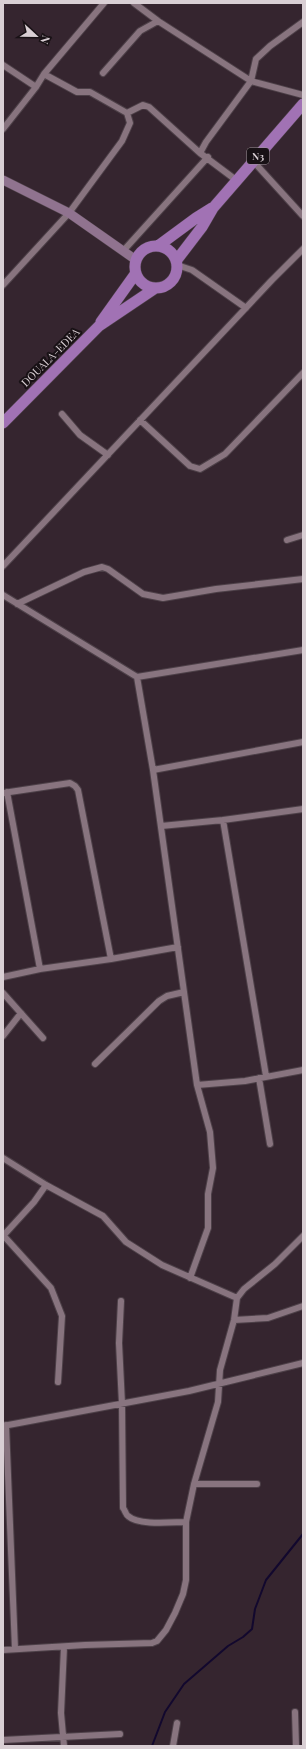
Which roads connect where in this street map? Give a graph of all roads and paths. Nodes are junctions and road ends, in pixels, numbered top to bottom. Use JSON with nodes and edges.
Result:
{"nodes":[{"id":1,"x":104,"y":3,"type":"edge"},
{"id":2,"x":134,"y":3,"type":"edge"},
{"id":3,"x":158,"y":21,"type":"junction"},
{"id":4,"x":303,"y":22,"type":"edge"},
{"id":5,"x":3,"y":65,"type":"edge"},
{"id":6,"x":103,"y":73,"type":"dead end"},
{"id":7,"x":44,"y":74,"type":"junction"},
{"id":8,"x":251,"y":81,"type":"junction"},
{"id":9,"x":36,"y":87,"type":"junction"},
{"id":10,"x":303,"y":95,"type":"edge"},
{"id":11,"x":302,"y":107,"type":"edge"},
{"id":12,"x":127,"y":113,"type":"junction"},
{"id":13,"x":3,"y":127,"type":"edge"},
{"id":14,"x":200,"y":153,"type":"junction"},
{"id":15,"x":208,"y":157,"type":"junction"},
{"id":16,"x":253,"y":162,"type":"junction"},
{"id":17,"x":3,"y":180,"type":"edge"},
{"id":18,"x":236,"y":180,"type":"junction"},
{"id":19,"x":213,"y":208,"type":"junction"},
{"id":20,"x":69,"y":213,"type":"junction"},
{"id":21,"x":303,"y":216,"type":"edge"},
{"id":22,"x":158,"y":246,"type":"junction"},
{"id":23,"x":303,"y":249,"type":"edge"},
{"id":24,"x":124,"y":250,"type":"junction"},
{"id":25,"x":136,"y":260,"type":"junction"},
{"id":26,"x":177,"y":263,"type":"junction"},
{"id":27,"x":136,"y":273,"type":"junction"},
{"id":28,"x":3,"y":286,"type":"edge"},
{"id":29,"x":154,"y":289,"type":"junction"},
{"id":30,"x":246,"y":308,"type":"junction"},
{"id":31,"x":99,"y":326,"type":"junction"},
{"id":32,"x":303,"y":373,"type":"edge"},
{"id":33,"x":62,"y":414,"type":"dead end"},
{"id":34,"x":140,"y":420,"type":"junction"},
{"id":35,"x":3,"y":423,"type":"edge"},
{"id":36,"x":108,"y":455,"type":"junction"},
{"id":37,"x":303,"y":535,"type":"edge"},
{"id":38,"x":287,"y":540,"type":"dead end"},
{"id":39,"x":3,"y":566,"type":"edge"},
{"id":40,"x":303,"y":579,"type":"edge"},
{"id":41,"x":3,"y":595,"type":"edge"},
{"id":42,"x":17,"y":604,"type":"junction"},
{"id":43,"x":303,"y":650,"type":"edge"},
{"id":44,"x":138,"y":677,"type":"junction"},
{"id":45,"x":303,"y":742,"type":"edge"},
{"id":46,"x":153,"y":770,"type":"junction"},
{"id":47,"x":5,"y":792,"type":"edge"},
{"id":48,"x":303,"y":809,"type":"edge"},
{"id":49,"x":223,"y":820,"type":"junction"},
{"id":50,"x":161,"y":826,"type":"junction"},
{"id":51,"x":178,"y":947,"type":"junction"},
{"id":52,"x":110,"y":959,"type":"junction"},
{"id":53,"x":40,"y":969,"type":"junction"},
{"id":54,"x":3,"y":977,"type":"edge"},
{"id":55,"x":184,"y":992,"type":"junction"},
{"id":56,"x":3,"y":993,"type":"edge"},
{"id":57,"x":21,"y":1013,"type":"junction"},
{"id":58,"x":3,"y":1036,"type":"edge"},
{"id":59,"x":43,"y":1038,"type":"dead end"},
{"id":60,"x":95,"y":1064,"type":"dead end"},
{"id":61,"x":303,"y":1070,"type":"edge"},
{"id":62,"x":266,"y":1076,"type":"junction"},
{"id":63,"x":259,"y":1078,"type":"junction"},
{"id":64,"x":198,"y":1085,"type":"junction"},
{"id":65,"x":270,"y":1144,"type":"dead end"},
{"id":66,"x":4,"y":1161,"type":"edge"},
{"id":67,"x":46,"y":1184,"type":"junction"},
{"id":68,"x":3,"y":1235,"type":"edge"},
{"id":69,"x":303,"y":1236,"type":"edge"},
{"id":70,"x":190,"y":1278,"type":"junction"},
{"id":71,"x":237,"y":1298,"type":"junction"},
{"id":72,"x":121,"y":1302,"type":"dead end"},
{"id":73,"x":303,"y":1306,"type":"edge"},
{"id":74,"x":234,"y":1320,"type":"junction"},
{"id":75,"x":303,"y":1363,"type":"edge"},
{"id":76,"x":58,"y":1382,"type":"dead end"},
{"id":77,"x":219,"y":1384,"type":"junction"},
{"id":78,"x":122,"y":1404,"type":"junction"},
{"id":79,"x":4,"y":1425,"type":"edge"},
{"id":80,"x":194,"y":1484,"type":"junction"},
{"id":81,"x":257,"y":1484,"type":"dead end"},
{"id":82,"x":186,"y":1522,"type":"junction"},
{"id":83,"x":64,"y":1647,"type":"junction"},
{"id":84,"x":15,"y":1649,"type":"junction"},
{"id":85,"x":3,"y":1650,"type":"edge"},
{"id":86,"x":295,"y":1712,"type":"dead end"},
{"id":87,"x":177,"y":1723,"type":"dead end"},
{"id":88,"x":120,"y":1734,"type":"dead end"},
{"id":89,"x":64,"y":1737,"type":"junction"},
{"id":90,"x":3,"y":1740,"type":"edge"},
{"id":91,"x":64,"y":1746,"type":"edge"},
{"id":92,"x":173,"y":1746,"type":"edge"},
{"id":93,"x":296,"y":1746,"type":"edge"}],
"edges":[{"from":1,"to":7,"type":"street"},
{"from":2,"to":3,"type":"street"},
{"from":3,"to":6,"type":"street"},
{"from":3,"to":8,"type":"street"},
{"from":4,"to":8,"type":"street"},
{"from":5,"to":9,"type":"street"},
{"from":7,"to":9,"type":"street"},
{"from":7,"to":12,"type":"street"},
{"from":8,"to":10,"type":"street"},
{"from":8,"to":14,"type":"street"},
{"from":9,"to":13,"type":"street"},
{"from":11,"to":16,"type":"highway","number":"N3"},
{"from":12,"to":14,"type":"street"},
{"from":12,"to":20,"type":"street"},
{"from":14,"to":15,"type":"street"},
{"from":15,"to":18,"type":"street"},
{"from":15,"to":24,"type":"street"},
{"from":16,"to":18,"type":"highway","number":"N3"},
{"from":16,"to":21,"type":"street"},
{"from":17,"to":20,"type":"main road"},
{"from":18,"to":19,"type":"highway","number":"N3"},
{"from":19,"to":22,"type":"highway","number":"N3"},
{"from":19,"to":26,"type":"highway","number":"N3"},
{"from":20,"to":24,"type":"main road"},
{"from":20,"to":28,"type":"street"},
{"from":22,"to":25,"type":"highway","number":"N3"},
{"from":22,"to":26,"type":"highway"},
{"from":23,"to":30,"type":"street"},
{"from":24,"to":25,"type":"main road"},
{"from":25,"to":27,"type":"highway"},
{"from":26,"to":29,"type":"highway","number":"N3"},
{"from":26,"to":30,"type":"street"},
{"from":27,"to":29,"type":"highway"},
{"from":27,"to":31,"type":"highway","name":"DOUALA-EDEA","number":"N3"},
{"from":29,"to":31,"type":"highway","name":"DOUALA-EDEA","number":"N3"},
{"from":30,"to":34,"type":"street"},
{"from":31,"to":35,"type":"highway","name":"DOUALA-EDEA","number":"N3"},
{"from":32,"to":34,"type":"street"},
{"from":33,"to":36,"type":"street"},
{"from":34,"to":36,"type":"street"},
{"from":36,"to":39,"type":"street"},
{"from":37,"to":38,"type":"street"},
{"from":40,"to":42,"type":"street"},
{"from":41,"to":42,"type":"street"},
{"from":42,"to":44,"type":"street"},
{"from":43,"to":44,"type":"street"},
{"from":44,"to":46,"type":"street"},
{"from":45,"to":46,"type":"street"},
{"from":46,"to":50,"type":"street"},
{"from":47,"to":52,"type":"street"},
{"from":47,"to":53,"type":"street"},
{"from":48,"to":49,"type":"street"},
{"from":49,"to":50,"type":"street"},
{"from":49,"to":62,"type":"street"},
{"from":50,"to":51,"type":"street"},
{"from":51,"to":52,"type":"street"},
{"from":51,"to":55,"type":"street"},
{"from":52,"to":53,"type":"street"},
{"from":53,"to":54,"type":"street"},
{"from":55,"to":60,"type":"street"},
{"from":55,"to":64,"type":"street"},
{"from":56,"to":57,"type":"street"},
{"from":57,"to":58,"type":"street"},
{"from":57,"to":59,"type":"street"},
{"from":61,"to":62,"type":"street"},
{"from":62,"to":63,"type":"street"},
{"from":63,"to":64,"type":"street"},
{"from":63,"to":65,"type":"street"},
{"from":64,"to":70,"type":"street"},
{"from":66,"to":67,"type":"street"},
{"from":67,"to":68,"type":"street"},
{"from":67,"to":70,"type":"street"},
{"from":68,"to":76,"type":"street"},
{"from":69,"to":71,"type":"street"},
{"from":70,"to":71,"type":"street"},
{"from":71,"to":74,"type":"street"},
{"from":72,"to":78,"type":"street"},
{"from":73,"to":74,"type":"street"},
{"from":74,"to":77,"type":"street"},
{"from":75,"to":77,"type":"street"},
{"from":77,"to":78,"type":"street"},
{"from":77,"to":80,"type":"street"},
{"from":78,"to":79,"type":"street"},
{"from":78,"to":82,"type":"street"},
{"from":79,"to":84,"type":"street"},
{"from":80,"to":81,"type":"street"},
{"from":80,"to":82,"type":"street"},
{"from":82,"to":83,"type":"street"},
{"from":83,"to":84,"type":"street"},
{"from":83,"to":89,"type":"street"},
{"from":84,"to":85,"type":"street"},
{"from":86,"to":93,"type":"street"},
{"from":87,"to":92,"type":"street"},
{"from":88,"to":89,"type":"street"},
{"from":89,"to":90,"type":"street"},
{"from":89,"to":91,"type":"street"}]}
